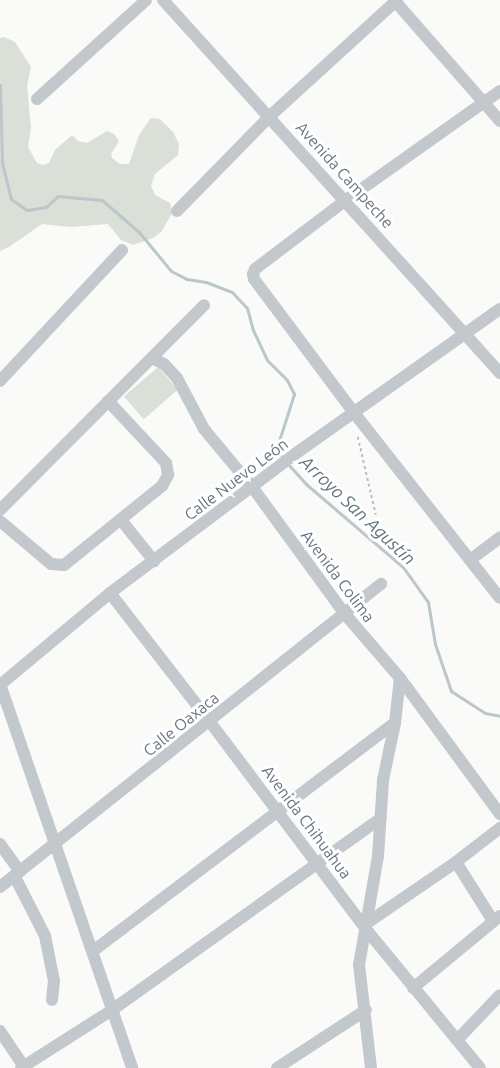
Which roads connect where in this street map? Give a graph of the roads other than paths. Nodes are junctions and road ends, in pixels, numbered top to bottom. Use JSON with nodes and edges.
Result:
{"nodes":[{"id":1,"x":146,"y":0,"type":"edge"},
{"id":2,"x":163,"y":0,"type":"edge"},
{"id":3,"x":396,"y":0,"type":"edge"},
{"id":4,"x":500,"y":91,"type":"edge"},
{"id":5,"x":37,"y":99,"type":"dead end"},
{"id":6,"x":484,"y":102,"type":"junction"},
{"id":7,"x":270,"y":116,"type":"junction"},
{"id":8,"x":500,"y":121,"type":"edge"},
{"id":9,"x":346,"y":201,"type":"junction"},
{"id":10,"x":177,"y":211,"type":"dead end"},
{"id":11,"x":122,"y":250,"type":"dead end"},
{"id":12,"x":204,"y":305,"type":"dead end"},
{"id":13,"x":500,"y":309,"type":"edge"},
{"id":14,"x":466,"y":335,"type":"junction"},
{"id":15,"x":152,"y":358,"type":"junction"},
{"id":16,"x":500,"y":374,"type":"edge"},
{"id":17,"x":0,"y":381,"type":"edge"},
{"id":18,"x":108,"y":402,"type":"junction"},
{"id":19,"x":355,"y":414,"type":"junction"},
{"id":20,"x":253,"y":488,"type":"junction"},
{"id":21,"x":0,"y":510,"type":"edge"},
{"id":22,"x":121,"y":520,"type":"junction"},
{"id":23,"x":0,"y":521,"type":"edge"},
{"id":24,"x":500,"y":537,"type":"edge"},
{"id":25,"x":470,"y":560,"type":"junction"},
{"id":26,"x":154,"y":561,"type":"junction"},
{"id":27,"x":381,"y":584,"type":"dead end"},
{"id":28,"x":110,"y":593,"type":"junction"},
{"id":29,"x":500,"y":598,"type":"edge"},
{"id":30,"x":344,"y":613,"type":"junction"},
{"id":31,"x":399,"y":678,"type":"junction"},
{"id":32,"x":0,"y":685,"type":"edge"},
{"id":33,"x":210,"y":722,"type":"junction"},
{"id":34,"x":395,"y":723,"type":"junction"},
{"id":35,"x":279,"y":812,"type":"junction"},
{"id":36,"x":500,"y":814,"type":"edge"},
{"id":37,"x":381,"y":818,"type":"junction"},
{"id":38,"x":500,"y":828,"type":"edge"},
{"id":39,"x":0,"y":844,"type":"edge"},
{"id":40,"x":56,"y":844,"type":"junction"},
{"id":41,"x":456,"y":862,"type":"junction"},
{"id":42,"x":318,"y":864,"type":"junction"},
{"id":43,"x":17,"y":874,"type":"junction"},
{"id":44,"x":0,"y":887,"type":"edge"},
{"id":45,"x":497,"y":919,"type":"edge"},
{"id":46,"x":366,"y":925,"type":"junction"},
{"id":47,"x":93,"y":951,"type":"junction"},
{"id":48,"x":413,"y":988,"type":"junction"},
{"id":49,"x":500,"y":995,"type":"edge"},
{"id":50,"x":52,"y":1000,"type":"dead end"},
{"id":51,"x":112,"y":1010,"type":"junction"},
{"id":52,"x":366,"y":1010,"type":"junction"},
{"id":53,"x":0,"y":1031,"type":"edge"},
{"id":54,"x":457,"y":1040,"type":"junction"},
{"id":55,"x":23,"y":1067,"type":"edge"},
{"id":56,"x":132,"y":1068,"type":"edge"},
{"id":57,"x":277,"y":1068,"type":"edge"},
{"id":58,"x":371,"y":1068,"type":"edge"},
{"id":59,"x":480,"y":1068,"type":"edge"}],
"edges":[{"from":1,"to":5,"type":"street"},
{"from":2,"to":7,"type":"street","name":"Avenida Campeche"},
{"from":3,"to":6,"type":"street"},
{"from":3,"to":7,"type":"street"},
{"from":4,"to":6,"type":"street"},
{"from":6,"to":8,"type":"street"},
{"from":6,"to":9,"type":"street"},
{"from":7,"to":9,"type":"street","name":"Avenida Campeche"},
{"from":7,"to":10,"type":"street"},
{"from":9,"to":14,"type":"street","name":"Avenida Campeche"},
{"from":9,"to":19,"type":"street"},
{"from":11,"to":17,"type":"street"},
{"from":12,"to":15,"type":"street"},
{"from":13,"to":14,"type":"street","name":"Calle Nuevo León"},
{"from":14,"to":16,"type":"street","name":"Avenida Campeche"},
{"from":14,"to":19,"type":"street","name":"Calle Nuevo León"},
{"from":15,"to":18,"type":"street"},
{"from":15,"to":20,"type":"street","name":"Avenida Colima"},
{"from":18,"to":21,"type":"street"},
{"from":18,"to":22,"type":"street"},
{"from":19,"to":20,"type":"street","name":"Calle Nuevo León"},
{"from":19,"to":25,"type":"street"},
{"from":20,"to":26,"type":"street","name":"Calle Nuevo León"},
{"from":20,"to":30,"type":"street","name":"Avenida Colima"},
{"from":22,"to":23,"type":"street"},
{"from":22,"to":26,"type":"street"},
{"from":24,"to":25,"type":"street"},
{"from":25,"to":29,"type":"street"},
{"from":26,"to":28,"type":"street","name":"Calle Nuevo León"},
{"from":27,"to":30,"type":"street","name":"Calle Oaxaca"},
{"from":28,"to":32,"type":"street","name":"Calle Nuevo León"},
{"from":28,"to":33,"type":"street","name":"Avenida Chihuahua"},
{"from":30,"to":31,"type":"street","name":"Avenida Colima"},
{"from":30,"to":33,"type":"street","name":"Calle Oaxaca"},
{"from":31,"to":34,"type":"street"},
{"from":31,"to":36,"type":"street","name":"Avenida Colima"},
{"from":32,"to":40,"type":"street"},
{"from":33,"to":35,"type":"street","name":"Avenida Chihuahua"},
{"from":33,"to":40,"type":"street","name":"Calle Oaxaca"},
{"from":34,"to":35,"type":"street"},
{"from":34,"to":37,"type":"street"},
{"from":35,"to":42,"type":"street","name":"Avenida Chihuahua"},
{"from":35,"to":47,"type":"street"},
{"from":37,"to":42,"type":"street"},
{"from":37,"to":46,"type":"street"},
{"from":38,"to":41,"type":"street"},
{"from":39,"to":43,"type":"street"},
{"from":40,"to":43,"type":"street","name":"Calle Oaxaca"},
{"from":40,"to":47,"type":"street"},
{"from":41,"to":45,"type":"street"},
{"from":41,"to":46,"type":"street"},
{"from":42,"to":46,"type":"street","name":"Avenida Chihuahua"},
{"from":42,"to":51,"type":"street"},
{"from":43,"to":44,"type":"street","name":"Calle Oaxaca"},
{"from":43,"to":50,"type":"street"},
{"from":45,"to":48,"type":"street"},
{"from":46,"to":48,"type":"street","name":"Avenida Chihuahua"},
{"from":46,"to":52,"type":"street"},
{"from":47,"to":51,"type":"street"},
{"from":48,"to":54,"type":"street","name":"Avenida Chihuahua"},
{"from":49,"to":54,"type":"street"},
{"from":51,"to":55,"type":"street"},
{"from":51,"to":56,"type":"street"},
{"from":52,"to":57,"type":"street"},
{"from":52,"to":58,"type":"street"},
{"from":53,"to":55,"type":"street"},
{"from":54,"to":59,"type":"street","name":"Avenida Chihuahua"}]}
